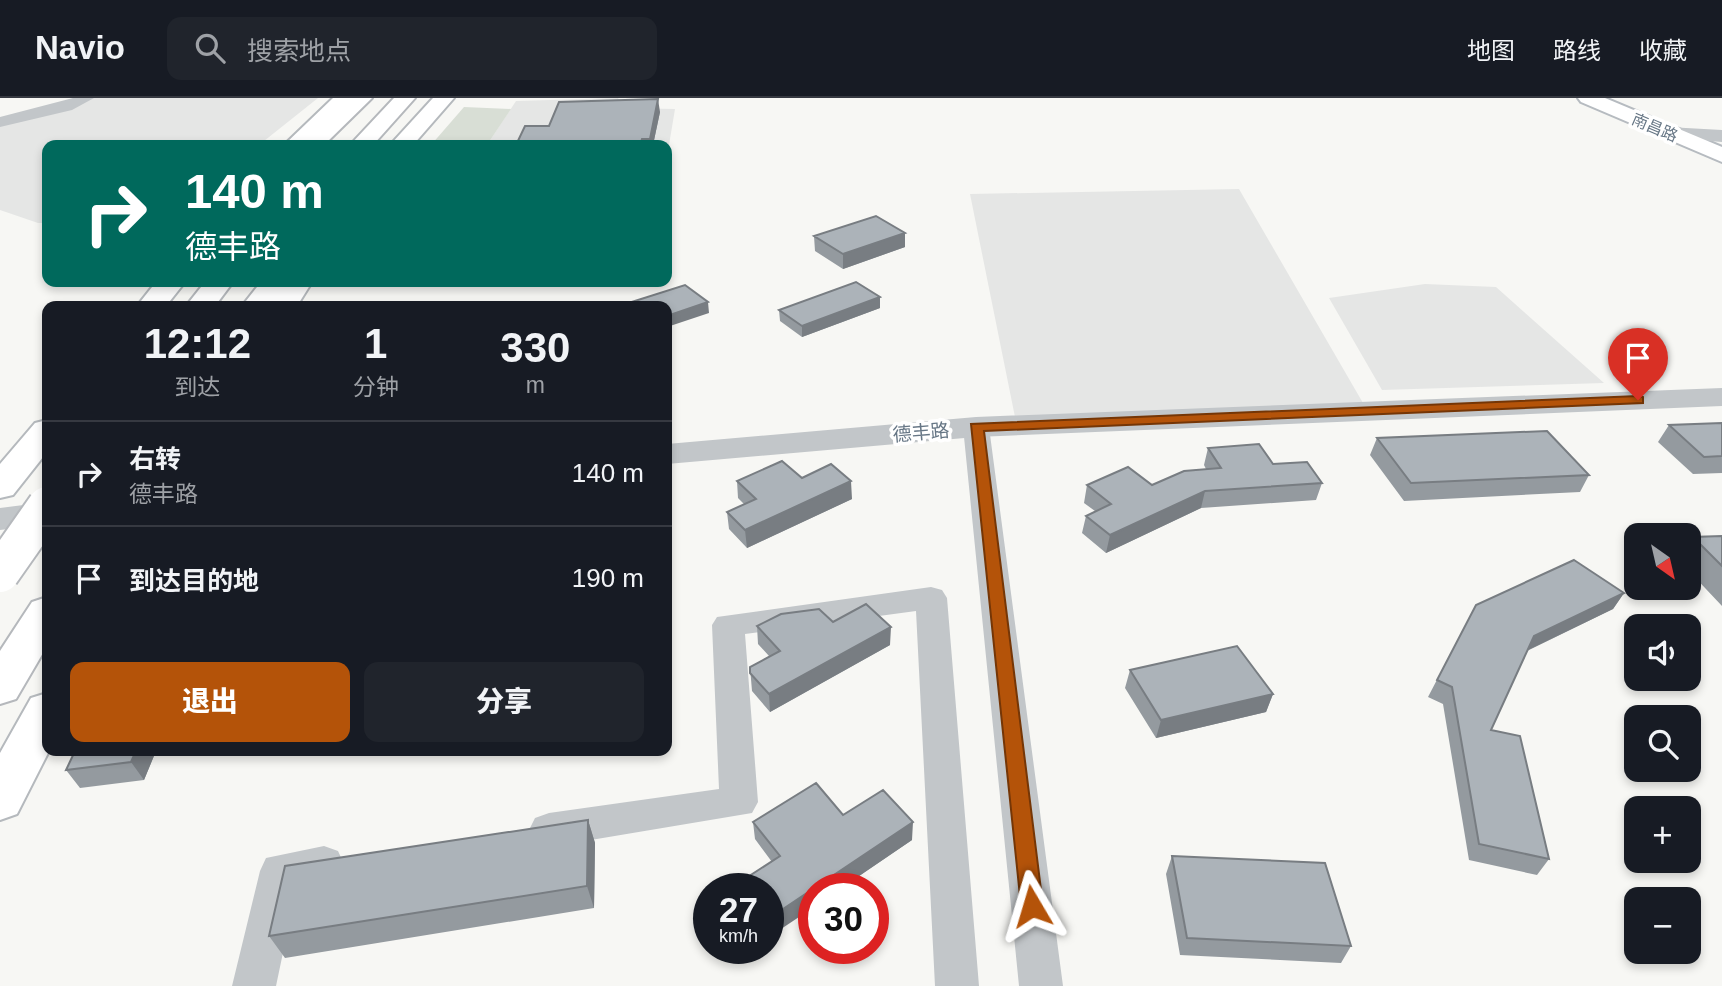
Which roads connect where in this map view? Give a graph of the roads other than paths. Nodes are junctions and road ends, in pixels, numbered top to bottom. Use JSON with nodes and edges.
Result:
{"nodes":[{"id":1,"x":86,"y":98,"type":"edge"},
{"id":2,"x":345,"y":98,"type":"edge"},
{"id":3,"x":362,"y":98,"type":"edge"},
{"id":4,"x":383,"y":98,"type":"edge"},
{"id":5,"x":405,"y":98,"type":"edge"},
{"id":6,"x":428,"y":98,"type":"edge"},
{"id":7,"x":444,"y":98,"type":"edge"},
{"id":8,"x":1588,"y":98,"type":"edge"},
{"id":9,"x":0,"y":122,"type":"edge"},
{"id":10,"x":1668,"y":133,"type":"junction"},
{"id":11,"x":1722,"y":136,"type":"edge"},
{"id":12,"x":300,"y":140,"type":"edge"},
{"id":13,"x":317,"y":140,"type":"edge"},
{"id":14,"x":341,"y":140,"type":"edge"},
{"id":15,"x":366,"y":140,"type":"edge"},
{"id":16,"x":391,"y":140,"type":"edge"},
{"id":17,"x":406,"y":140,"type":"edge"},
{"id":18,"x":1722,"y":155,"type":"edge"},
{"id":19,"x":167,"y":287,"type":"edge"},
{"id":20,"x":215,"y":287,"type":"edge"},
{"id":21,"x":271,"y":287,"type":"edge"},
{"id":22,"x":155,"y":301,"type":"edge"},
{"id":23,"x":204,"y":301,"type":"edge"},
{"id":24,"x":260,"y":301,"type":"edge"},
{"id":25,"x":1722,"y":397,"type":"edge"},
{"id":26,"x":976,"y":427,"type":"junction"},
{"id":27,"x":42,"y":436,"type":"edge"},
{"id":28,"x":672,"y":454,"type":"edge"},
{"id":29,"x":0,"y":487,"type":"edge"},
{"id":30,"x":42,"y":513,"type":"edge"},
{"id":31,"x":42,"y":514,"type":"edge"},
{"id":32,"x":0,"y":519,"type":"edge"},
{"id":33,"x":0,"y":573,"type":"edge"},
{"id":34,"x":42,"y":620,"type":"edge"},
{"id":35,"x":0,"y":687,"type":"edge"},
{"id":36,"x":42,"y":720,"type":"edge"},
{"id":37,"x":0,"y":799,"type":"edge"},
{"id":38,"x":510,"y":836,"type":"edge"},
{"id":39,"x":361,"y":859,"type":"edge"},
{"id":40,"x":254,"y":986,"type":"edge"},
{"id":41,"x":957,"y":986,"type":"edge"},
{"id":42,"x":1041,"y":986,"type":"edge"}],
"edges":[{"from":1,"to":9,"type":"street"},
{"from":2,"to":12,"type":"main road"},
{"from":3,"to":13,"type":"main road"},
{"from":4,"to":14,"type":"main road"},
{"from":5,"to":15,"type":"main road"},
{"from":6,"to":16,"type":"main road"},
{"from":7,"to":17,"type":"main road"},
{"from":8,"to":10,"type":"main road","name":"南昌路"},
{"from":10,"to":11,"type":"street"},
{"from":10,"to":18,"type":"main road","name":"南昌路"},
{"from":19,"to":22,"type":"main road"},
{"from":20,"to":23,"type":"main road"},
{"from":21,"to":24,"type":"main road"},
{"from":25,"to":26,"type":"street","name":"德丰路"},
{"from":26,"to":28,"type":"street","name":"德丰路"},
{"from":26,"to":42,"type":"street"},
{"from":27,"to":29,"type":"main road"},
{"from":30,"to":33,"type":"main road","bridge":true},
{"from":31,"to":32,"type":"street"},
{"from":34,"to":35,"type":"main road"},
{"from":36,"to":37,"type":"main road"},
{"from":38,"to":41,"type":"street"},
{"from":39,"to":40,"type":"street"}]}
